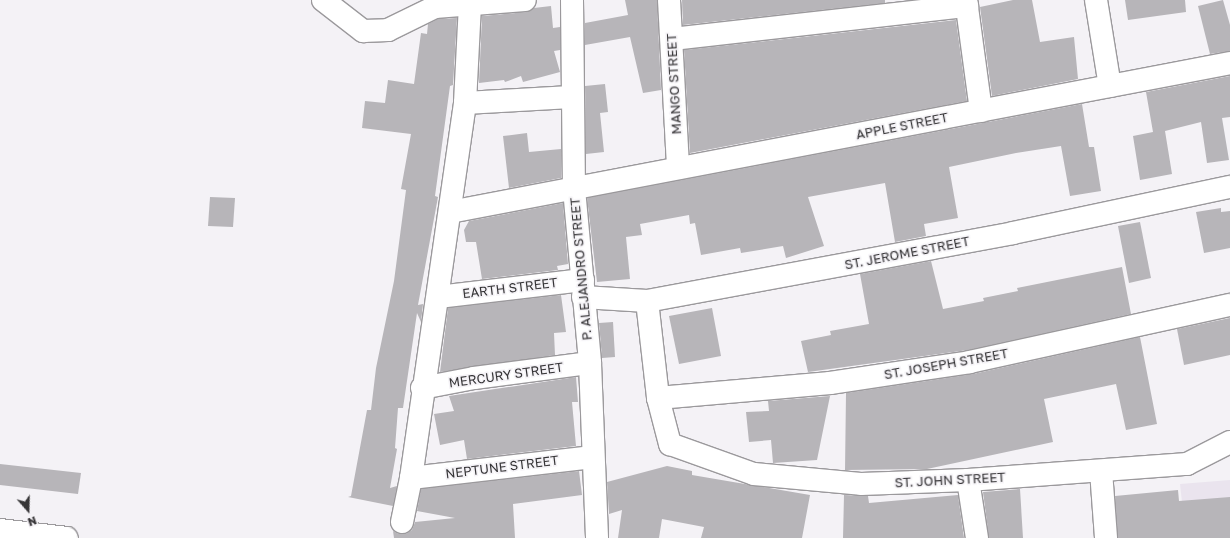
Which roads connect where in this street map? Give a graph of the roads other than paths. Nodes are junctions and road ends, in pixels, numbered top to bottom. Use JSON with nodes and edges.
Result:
{"nodes":[{"id":1,"x":323,"y":0,"type":"edge"},
{"id":2,"x":525,"y":0,"type":"edge"},
{"id":3,"x":572,"y":0,"type":"edge"},
{"id":4,"x":669,"y":0,"type":"edge"},
{"id":5,"x":1096,"y":0,"type":"edge"},
{"id":6,"x":967,"y":3,"type":"edge"},
{"id":7,"x":470,"y":4,"type":"junction"},
{"id":8,"x":672,"y":40,"type":"junction"},
{"id":9,"x":1230,"y":63,"type":"edge"},
{"id":10,"x":1110,"y":86,"type":"junction"},
{"id":11,"x":572,"y":98,"type":"junction"},
{"id":12,"x":466,"y":103,"type":"junction"},
{"id":13,"x":980,"y":111,"type":"junction"},
{"id":14,"x":678,"y":168,"type":"junction"},
{"id":15,"x":1230,"y":187,"type":"edge"},
{"id":16,"x":574,"y":189,"type":"junction"},
{"id":17,"x":450,"y":212,"type":"junction"},
{"id":18,"x":583,"y":288,"type":"junction"},
{"id":19,"x":438,"y":297,"type":"junction"},
{"id":20,"x":648,"y":300,"type":"junction"},
{"id":21,"x":1230,"y":304,"type":"edge"},
{"id":22,"x":590,"y":363,"type":"junction"},
{"id":23,"x":422,"y":388,"type":"junction"},
{"id":24,"x":658,"y":398,"type":"junction"},
{"id":25,"x":1230,"y":442,"type":"edge"},
{"id":26,"x":594,"y":457,"type":"junction"},
{"id":27,"x":1101,"y":471,"type":"junction"},
{"id":28,"x":411,"y":478,"type":"junction"},
{"id":29,"x":968,"y":480,"type":"junction"},
{"id":30,"x":402,"y":522,"type":"dead end"},
{"id":31,"x":0,"y":530,"type":"edge"},
{"id":32,"x":67,"y":538,"type":"edge"},
{"id":33,"x":598,"y":538,"type":"edge"},
{"id":34,"x":977,"y":538,"type":"edge"},
{"id":35,"x":1106,"y":538,"type":"edge"}],
"edges":[{"from":1,"to":7,"type":"street"},
{"from":2,"to":7,"type":"street"},
{"from":3,"to":11,"type":"street","name":"P. ALEJANDRO STREET"},
{"from":4,"to":8,"type":"street","name":"MANGO STREET"},
{"from":5,"to":10,"type":"street"},
{"from":6,"to":8,"type":"street"},
{"from":6,"to":13,"type":"street"},
{"from":7,"to":12,"type":"street"},
{"from":8,"to":14,"type":"street","name":"MANGO STREET"},
{"from":9,"to":10,"type":"street","name":"APPLE STREET"},
{"from":10,"to":13,"type":"street","name":"APPLE STREET"},
{"from":11,"to":12,"type":"street"},
{"from":11,"to":16,"type":"street","name":"P. ALEJANDRO STREET"},
{"from":12,"to":17,"type":"street"},
{"from":13,"to":14,"type":"street","name":"APPLE STREET"},
{"from":14,"to":16,"type":"street","name":"APPLE STREET"},
{"from":15,"to":20,"type":"street","name":"ST. JEROME STREET"},
{"from":16,"to":17,"type":"street","name":"APPLE STREET"},
{"from":16,"to":18,"type":"street","name":"P. ALEJANDRO STREET"},
{"from":17,"to":19,"type":"street"},
{"from":18,"to":19,"type":"street","name":"EARTH STREET"},
{"from":18,"to":20,"type":"street","name":"ST. JEROME STREET"},
{"from":18,"to":22,"type":"street","name":"P. ALEJANDRO STREET"},
{"from":19,"to":23,"type":"street"},
{"from":20,"to":24,"type":"street"},
{"from":21,"to":24,"type":"street","name":"ST. JOSEPH STREET"},
{"from":22,"to":23,"type":"street","name":"MERCURY STREET"},
{"from":22,"to":26,"type":"street","name":"P. ALEJANDRO STREET"},
{"from":23,"to":28,"type":"street"},
{"from":24,"to":29,"type":"street","name":"ST. JOHN STREET"},
{"from":25,"to":27,"type":"street","name":"ST. JOHN STREET"},
{"from":26,"to":28,"type":"street","name":"NEPTUNE STREET"},
{"from":26,"to":33,"type":"street","name":"P. ALEJANDRO STREET"},
{"from":27,"to":29,"type":"street","name":"ST. JOHN STREET"},
{"from":27,"to":35,"type":"street"},
{"from":28,"to":30,"type":"street"},
{"from":29,"to":34,"type":"street"},
{"from":31,"to":32,"type":"street"}]}
